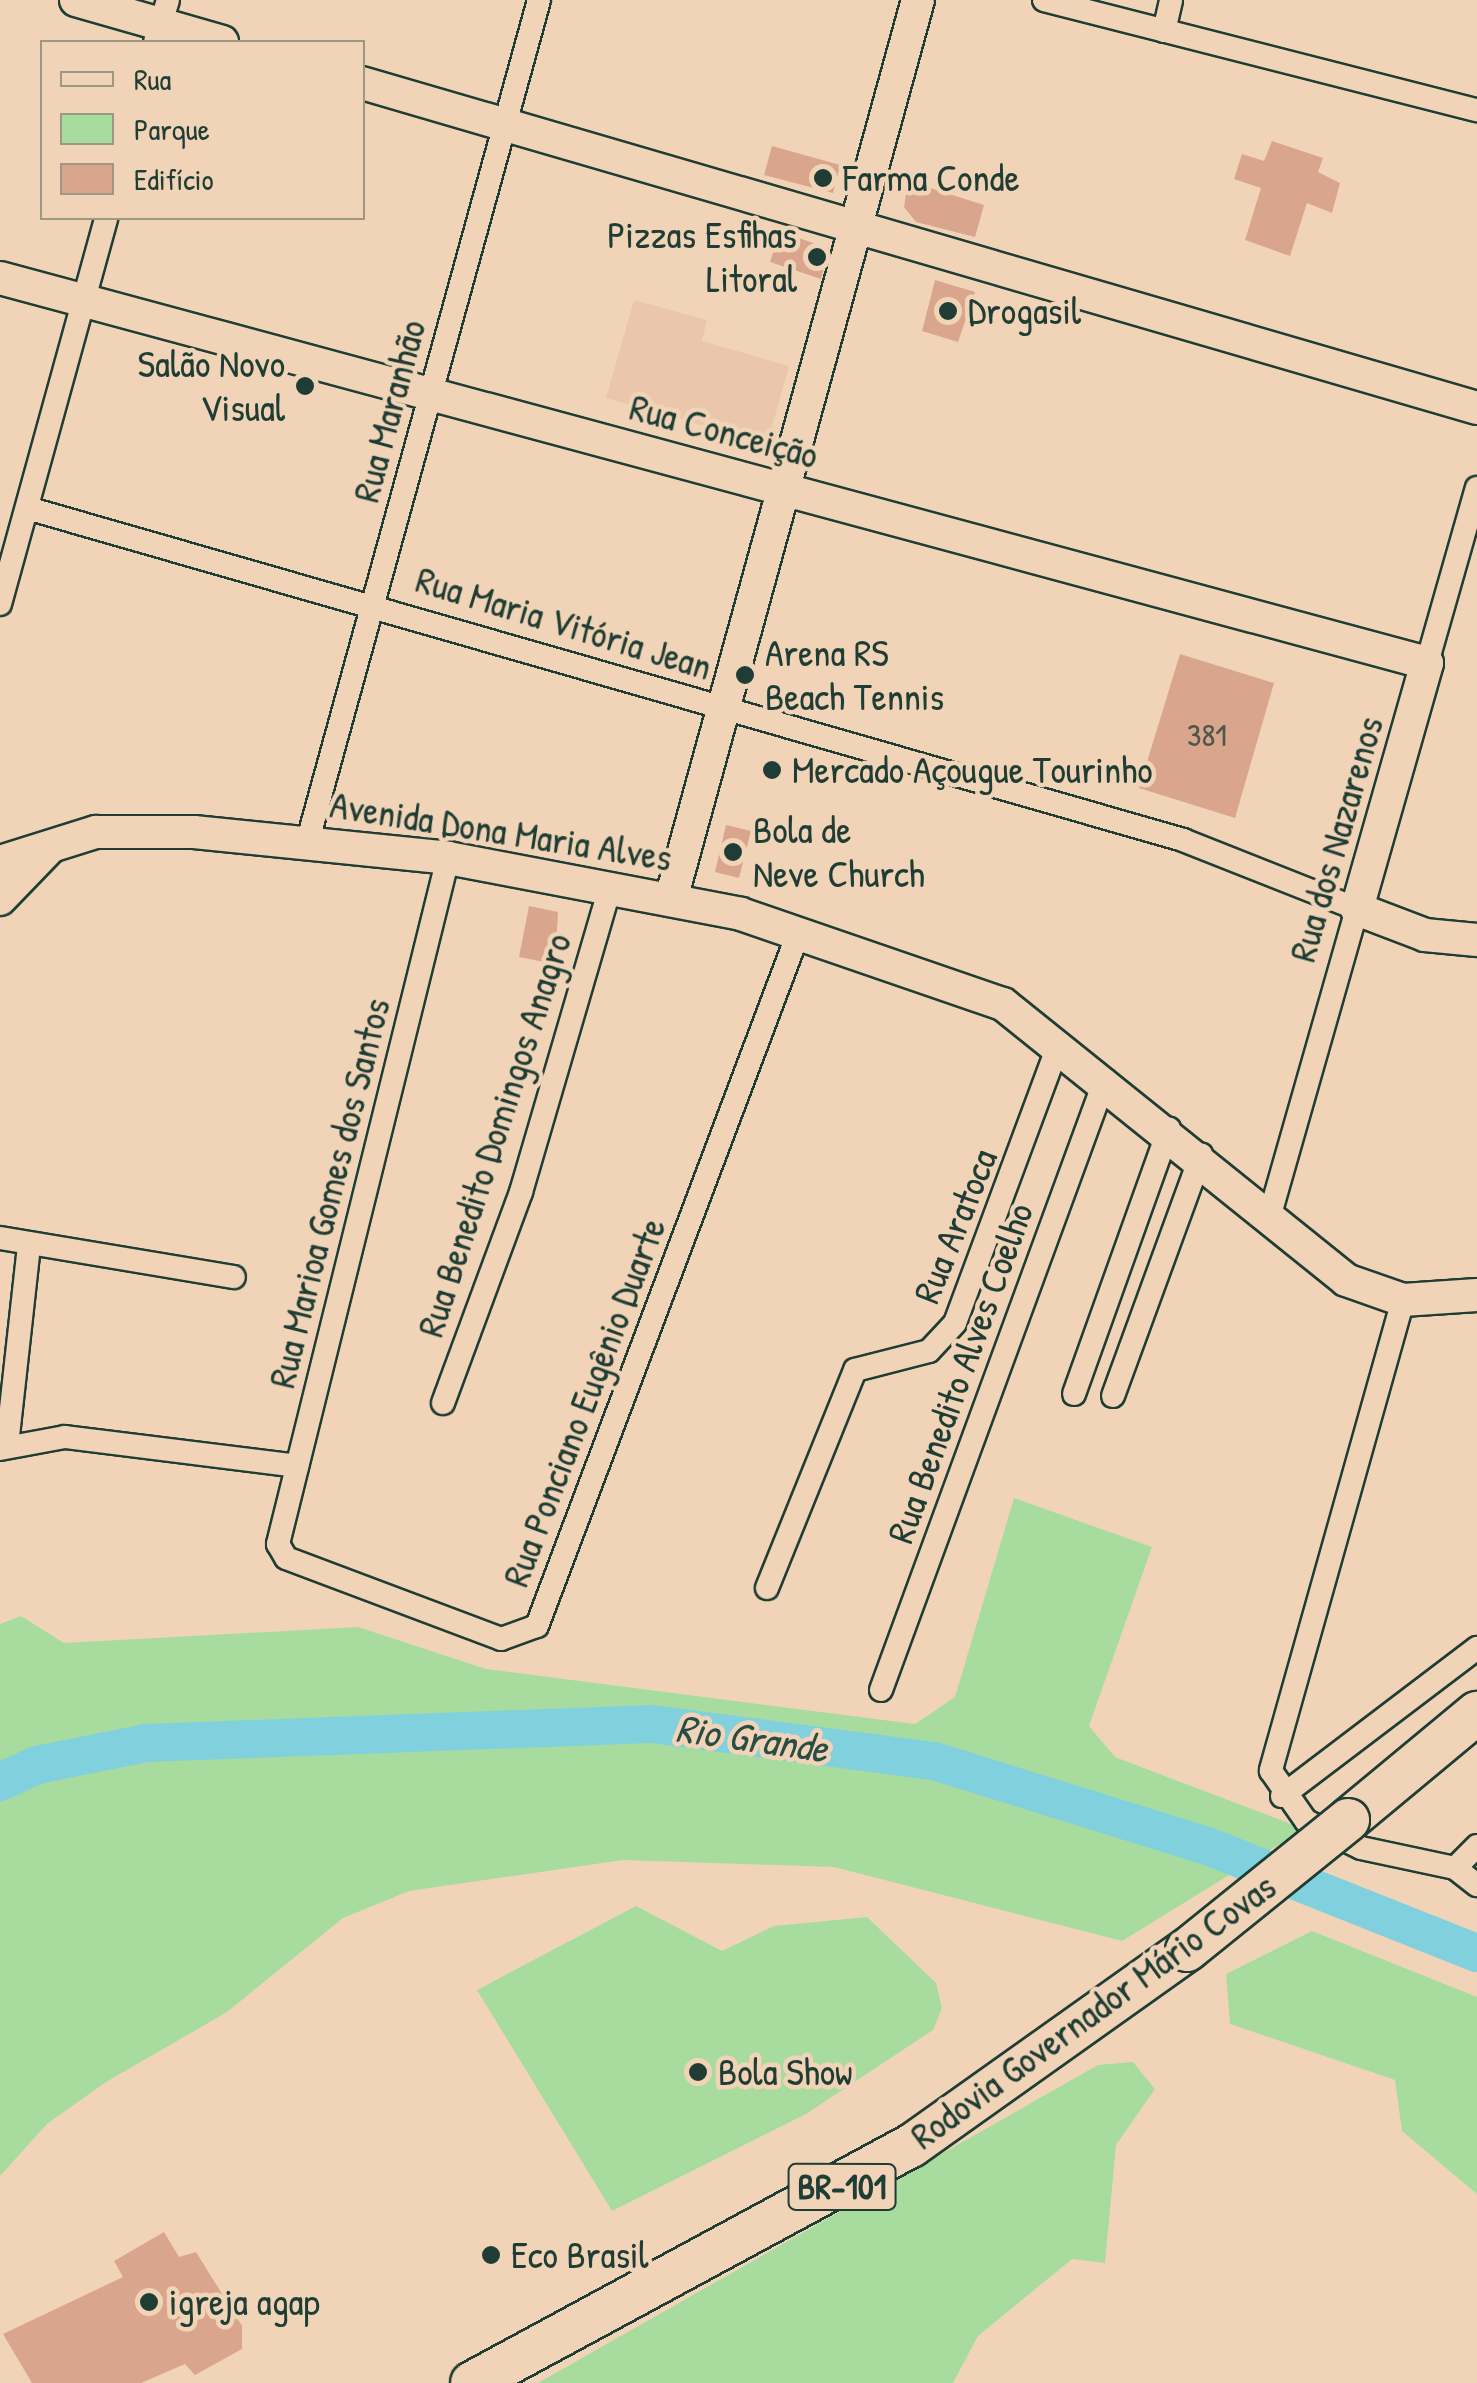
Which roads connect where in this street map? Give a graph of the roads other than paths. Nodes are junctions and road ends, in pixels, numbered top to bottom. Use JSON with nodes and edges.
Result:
{"nodes":[{"id":1,"x":76,"y":0,"type":"edge"},
{"id":2,"x":539,"y":0,"type":"edge"},
{"id":3,"x":918,"y":0,"type":"edge"},
{"id":4,"x":1044,"y":0,"type":"edge"},
{"id":5,"x":1172,"y":0,"type":"edge"},
{"id":6,"x":161,"y":22,"type":"edge"},
{"id":7,"x":1164,"y":31,"type":"junction"},
{"id":8,"x":216,"y":40,"type":"edge"},
{"id":9,"x":365,"y":84,"type":"edge"},
{"id":10,"x":1477,"y":110,"type":"edge"},
{"id":11,"x":505,"y":125,"type":"junction"},
{"id":12,"x":105,"y":220,"type":"edge"},
{"id":13,"x":856,"y":226,"type":"junction"},
{"id":14,"x":0,"y":278,"type":"edge"},
{"id":15,"x":83,"y":299,"type":"junction"},
{"id":16,"x":431,"y":393,"type":"junction"},
{"id":17,"x":1477,"y":408,"type":"edge"},
{"id":18,"x":784,"y":488,"type":"junction"},
{"id":19,"x":1477,"y":488,"type":"edge"},
{"id":20,"x":26,"y":508,"type":"junction"},
{"id":21,"x":0,"y":604,"type":"edge"},
{"id":22,"x":371,"y":607,"type":"junction"},
{"id":23,"x":1427,"y":663,"type":"junction"},
{"id":24,"x":722,"y":712,"type":"junction"},
{"id":25,"x":308,"y":840,"type":"junction"},
{"id":26,"x":56,"y":841,"type":"junction"},
{"id":27,"x":448,"y":858,"type":"junction"},
{"id":28,"x":0,"y":862,"type":"edge"},
{"id":29,"x":610,"y":887,"type":"junction"},
{"id":30,"x":0,"y":899,"type":"edge"},
{"id":31,"x":670,"y":899,"type":"junction"},
{"id":32,"x":1357,"y":908,"type":"junction"},
{"id":33,"x":798,"y":934,"type":"junction"},
{"id":34,"x":1477,"y":940,"type":"edge"},
{"id":35,"x":1056,"y":1049,"type":"junction"},
{"id":36,"x":1105,"y":1080,"type":"junction"},
{"id":37,"x":1169,"y":1129,"type":"junction"},
{"id":38,"x":1200,"y":1154,"type":"junction"},
{"id":39,"x":1271,"y":1211,"type":"junction"},
{"id":40,"x":0,"y":1238,"type":"edge"},
{"id":41,"x":28,"y":1245,"type":"junction"},
{"id":42,"x":234,"y":1277,"type":"dead end"},
{"id":43,"x":1477,"y":1295,"type":"edge"},
{"id":44,"x":1403,"y":1300,"type":"junction"},
{"id":45,"x":1074,"y":1394,"type":"dead end"},
{"id":46,"x":1113,"y":1396,"type":"dead end"},
{"id":47,"x":443,"y":1403,"type":"dead end"},
{"id":48,"x":3,"y":1447,"type":"edge"},
{"id":49,"x":297,"y":1466,"type":"junction"},
{"id":50,"x":278,"y":1544,"type":"joint"},
{"id":51,"x":768,"y":1588,"type":"dead end"},
{"id":52,"x":1477,"y":1648,"type":"edge"},
{"id":53,"x":881,"y":1690,"type":"dead end"},
{"id":54,"x":1477,"y":1713,"type":"edge"},
{"id":55,"x":1282,"y":1796,"type":"junction"},
{"id":56,"x":1477,"y":1846,"type":"edge"},
{"id":57,"x":1455,"y":1868,"type":"junction"},
{"id":58,"x":1477,"y":1885,"type":"edge"},
{"id":59,"x":472,"y":2383,"type":"edge"}],
"edges":[{"from":1,"to":6,"type":"main road"},
{"from":2,"to":11,"type":"street","name":"Rua Maranhão"},
{"from":3,"to":13,"type":"main road"},
{"from":4,"to":7,"type":"street"},
{"from":5,"to":7,"type":"street"},
{"from":6,"to":8,"type":"main road"},
{"from":7,"to":10,"type":"street"},
{"from":9,"to":11,"type":"main road"},
{"from":11,"to":13,"type":"main road"},
{"from":11,"to":16,"type":"street","name":"Rua Maranhão"},
{"from":12,"to":15,"type":"street"},
{"from":13,"to":17,"type":"main road"},
{"from":13,"to":18,"type":"main road"},
{"from":14,"to":15,"type":"main road","name":"Rua Conceição"},
{"from":15,"to":16,"type":"main road","name":"Rua Conceição"},
{"from":15,"to":20,"type":"street"},
{"from":16,"to":18,"type":"main road","name":"Rua Conceição"},
{"from":16,"to":22,"type":"street","name":"Rua Maranhão"},
{"from":18,"to":23,"type":"main road","name":"Rua Conceição"},
{"from":18,"to":24,"type":"main road"},
{"from":19,"to":23,"type":"street","name":"Rua dos Nazarenos"},
{"from":20,"to":21,"type":"street"},
{"from":20,"to":22,"type":"street","name":"Rua Maria Vitória Jean"},
{"from":22,"to":24,"type":"street","name":"Rua Maria Vitória Jean"},
{"from":22,"to":25,"type":"street","name":"Rua Maranhão"},
{"from":23,"to":32,"type":"main road","name":"Rua dos Nazarenos"},
{"from":24,"to":31,"type":"main road"},
{"from":24,"to":32,"type":"street","name":"Rua Maria Vitória Jean"},
{"from":25,"to":26,"type":"main road","name":"Avenida Dona Maria Alves"},
{"from":25,"to":27,"type":"main road","name":"Avenida Dona Maria Alves"},
{"from":26,"to":28,"type":"main road","name":"Avenida Dona Maria Alves"},
{"from":26,"to":30,"type":"main road"},
{"from":27,"to":29,"type":"main road","name":"Avenida Dona Maria Alves"},
{"from":27,"to":49,"type":"street","name":"Rua Marioa Gomes dos Santos"},
{"from":29,"to":31,"type":"main road","name":"Avenida Dona Maria Alves"},
{"from":29,"to":47,"type":"street","name":"Rua Benedito Domingos Anagro"},
{"from":31,"to":33,"type":"main road","name":"Avenida Dona Maria Alves"},
{"from":32,"to":34,"type":"main road","name":"Rua Maria Vitória Jean"},
{"from":32,"to":39,"type":"street","name":"Rua dos Nazarenos"},
{"from":33,"to":35,"type":"main road","name":"Avenida Dona Maria Alves"},
{"from":33,"to":50,"type":"street","name":"Rua Ponciano Eugênio Duarte"},
{"from":35,"to":36,"type":"main road","name":"Avenida Dona Maria Alves"},
{"from":35,"to":51,"type":"street","name":"Rua Aratoca"},
{"from":36,"to":37,"type":"main road","name":"Avenida Dona Maria Alves"},
{"from":36,"to":53,"type":"street","name":"Rua Benedito Alves Coelho"},
{"from":37,"to":38,"type":"main road","name":"Avenida Dona Maria Alves"},
{"from":37,"to":45,"type":"street"},
{"from":38,"to":39,"type":"main road","name":"Avenida Dona Maria Alves"},
{"from":38,"to":46,"type":"street"},
{"from":39,"to":44,"type":"main road","name":"Avenida Dona Maria Alves"},
{"from":40,"to":41,"type":"street"},
{"from":41,"to":42,"type":"street"},
{"from":41,"to":48,"type":"street"},
{"from":43,"to":44,"type":"main road","name":"Avenida Dona Maria Alves"},
{"from":44,"to":55,"type":"street"},
{"from":48,"to":49,"type":"street"},
{"from":49,"to":50,"type":"street","name":"Rua Marioa Gomes dos Santos"},
{"from":52,"to":55,"type":"street"},
{"from":54,"to":59,"type":"highway","name":"Rodovia Governador Mário Covas","number":"BR-101","bridge":true},
{"from":55,"to":57,"type":"street"},
{"from":56,"to":57,"type":"street"},
{"from":57,"to":58,"type":"street"}]}
